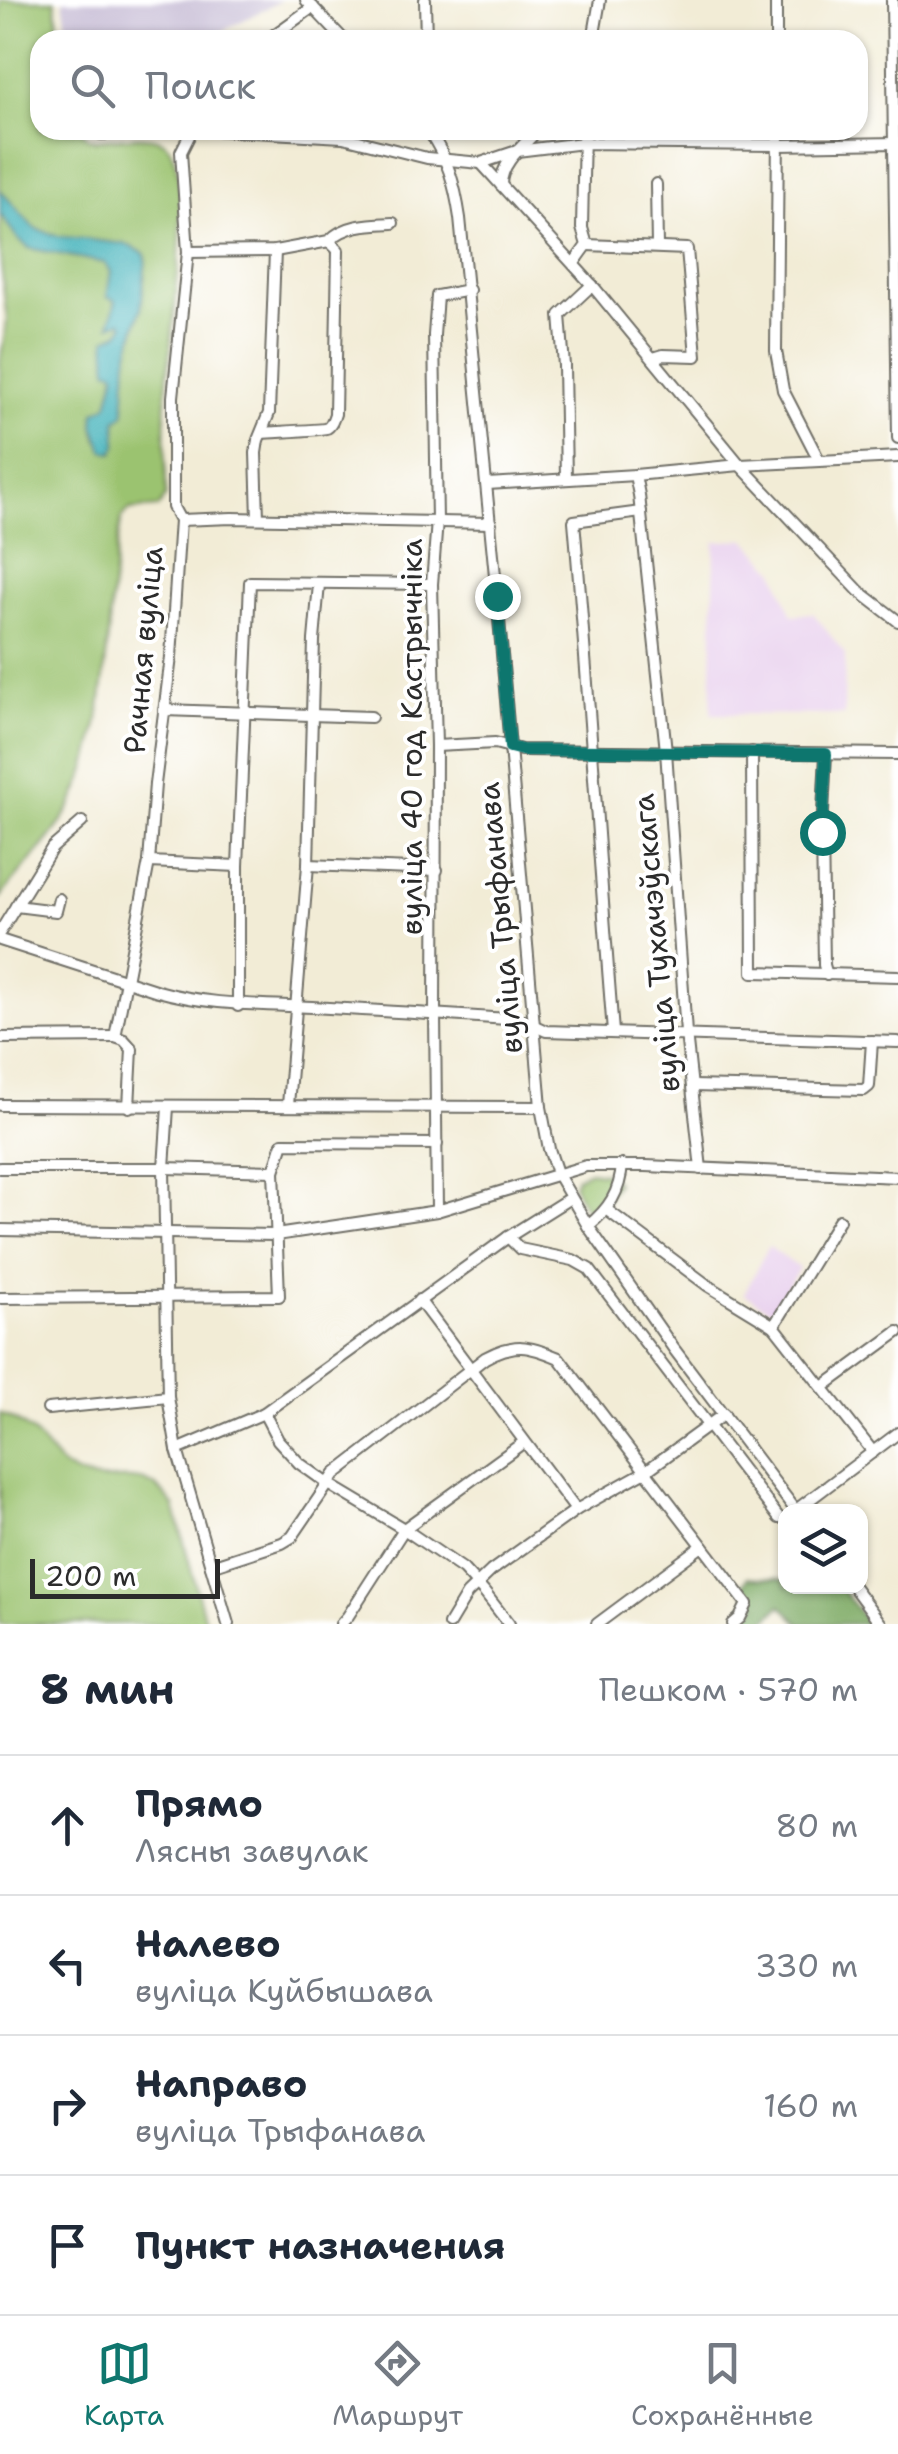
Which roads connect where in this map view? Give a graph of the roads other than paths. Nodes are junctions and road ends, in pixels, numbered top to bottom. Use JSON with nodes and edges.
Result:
{"nodes":[{"id":1,"x":425,"y":0,"type":"edge"},
{"id":2,"x":600,"y":0,"type":"edge"},
{"id":3,"x":776,"y":0,"type":"edge"},
{"id":4,"x":892,"y":0,"type":"edge"},
{"id":5,"x":310,"y":4,"type":"edge"},
{"id":6,"x":279,"y":30,"type":"edge"},
{"id":7,"x":335,"y":30,"type":"edge"},
{"id":8,"x":426,"y":30,"type":"edge"},
{"id":9,"x":595,"y":30,"type":"edge"},
{"id":10,"x":776,"y":30,"type":"edge"},
{"id":11,"x":187,"y":140,"type":"edge"},
{"id":12,"x":355,"y":140,"type":"edge"},
{"id":13,"x":434,"y":140,"type":"edge"},
{"id":14,"x":528,"y":140,"type":"edge"},
{"id":15,"x":778,"y":140,"type":"edge"},
{"id":16,"x":584,"y":143,"type":"junction"},
{"id":17,"x":896,"y":143,"type":"edge"},
{"id":18,"x":778,"y":145,"type":"junction"},
{"id":19,"x":517,"y":151,"type":"junction"},
{"id":20,"x":446,"y":160,"type":"junction"},
{"id":21,"x":481,"y":163,"type":"junction"},
{"id":22,"x":656,"y":184,"type":"dead end"},
{"id":23,"x":501,"y":185,"type":"junction"},
{"id":24,"x":393,"y":223,"type":"dead end"},
{"id":25,"x":329,"y":241,"type":"junction"},
{"id":26,"x":587,"y":245,"type":"junction"},
{"id":27,"x":657,"y":247,"type":"junction"},
{"id":28,"x":275,"y":251,"type":"junction"},
{"id":29,"x":188,"y":252,"type":"junction"},
{"id":30,"x":574,"y":264,"type":"junction"},
{"id":31,"x":592,"y":285,"type":"junction"},
{"id":32,"x":469,"y":290,"type":"junction"},
{"id":33,"x":653,"y":358,"type":"junction"},
{"id":34,"x":898,"y":387,"type":"edge"},
{"id":35,"x":262,"y":434,"type":"junction"},
{"id":36,"x":898,"y":438,"type":"edge"},
{"id":37,"x":898,"y":457,"type":"edge"},
{"id":38,"x":819,"y":460,"type":"junction"},
{"id":39,"x":740,"y":465,"type":"junction"},
{"id":40,"x":635,"y":475,"type":"junction"},
{"id":41,"x":566,"y":479,"type":"junction"},
{"id":42,"x":487,"y":484,"type":"junction"},
{"id":43,"x":641,"y":512,"type":"junction"},
{"id":44,"x":258,"y":518,"type":"junction"},
{"id":45,"x":180,"y":520,"type":"junction"},
{"id":46,"x":436,"y":521,"type":"junction"},
{"id":47,"x":490,"y":523,"type":"junction"},
{"id":48,"x":319,"y":584,"type":"junction"},
{"id":49,"x":432,"y":584,"type":"junction"},
{"id":50,"x":898,"y":621,"type":"edge"},
{"id":51,"x":164,"y":710,"type":"junction"},
{"id":52,"x":244,"y":714,"type":"junction"},
{"id":53,"x":312,"y":714,"type":"junction"},
{"id":54,"x":371,"y":717,"type":"dead end"},
{"id":55,"x":436,"y":746,"type":"junction"},
{"id":56,"x":510,"y":747,"type":"junction"},
{"id":57,"x":592,"y":751,"type":"junction"},
{"id":58,"x":666,"y":752,"type":"junction"},
{"id":59,"x":752,"y":752,"type":"junction"},
{"id":60,"x":826,"y":754,"type":"junction"},
{"id":61,"x":898,"y":754,"type":"edge"},
{"id":62,"x":82,"y":822,"type":"dead end"},
{"id":63,"x":149,"y":862,"type":"junction"},
{"id":64,"x":308,"y":865,"type":"junction"},
{"id":65,"x":238,"y":866,"type":"junction"},
{"id":66,"x":437,"y":870,"type":"junction"},
{"id":67,"x":60,"y":899,"type":"dead end"},
{"id":68,"x":16,"y":906,"type":"junction"},
{"id":69,"x":0,"y":932,"type":"edge"},
{"id":70,"x":0,"y":940,"type":"edge"},
{"id":71,"x":826,"y":975,"type":"junction"},
{"id":72,"x":898,"y":976,"type":"edge"},
{"id":73,"x":125,"y":980,"type":"junction"},
{"id":74,"x":238,"y":1006,"type":"junction"},
{"id":75,"x":297,"y":1006,"type":"junction"},
{"id":76,"x":435,"y":1014,"type":"junction"},
{"id":77,"x":534,"y":1025,"type":"junction"},
{"id":78,"x":614,"y":1032,"type":"junction"},
{"id":79,"x":686,"y":1034,"type":"junction"},
{"id":80,"x":115,"y":1037,"type":"junction"},
{"id":81,"x":0,"y":1038,"type":"edge"},
{"id":82,"x":872,"y":1041,"type":"junction"},
{"id":83,"x":898,"y":1042,"type":"edge"},
{"id":84,"x":693,"y":1086,"type":"junction"},
{"id":85,"x":0,"y":1105,"type":"edge"},
{"id":86,"x":288,"y":1105,"type":"junction"},
{"id":87,"x":168,"y":1106,"type":"junction"},
{"id":88,"x":435,"y":1106,"type":"junction"},
{"id":89,"x":129,"y":1107,"type":"junction"},
{"id":90,"x":541,"y":1107,"type":"junction"},
{"id":91,"x":437,"y":1144,"type":"junction"},
{"id":92,"x":622,"y":1165,"type":"junction"},
{"id":93,"x":0,"y":1168,"type":"edge"},
{"id":94,"x":164,"y":1168,"type":"junction"},
{"id":95,"x":700,"y":1170,"type":"junction"},
{"id":96,"x":274,"y":1171,"type":"junction"},
{"id":97,"x":557,"y":1173,"type":"junction"},
{"id":98,"x":898,"y":1177,"type":"edge"},
{"id":99,"x":570,"y":1198,"type":"junction"},
{"id":100,"x":607,"y":1210,"type":"junction"},
{"id":101,"x":437,"y":1211,"type":"junction"},
{"id":102,"x":839,"y":1220,"type":"dead end"},
{"id":103,"x":588,"y":1226,"type":"junction"},
{"id":104,"x":0,"y":1230,"type":"edge"},
{"id":105,"x":164,"y":1234,"type":"junction"},
{"id":106,"x":276,"y":1235,"type":"junction"},
{"id":107,"x":508,"y":1237,"type":"junction"},
{"id":108,"x":165,"y":1297,"type":"junction"},
{"id":109,"x":0,"y":1298,"type":"edge"},
{"id":110,"x":419,"y":1300,"type":"junction"},
{"id":111,"x":774,"y":1326,"type":"junction"},
{"id":112,"x":898,"y":1332,"type":"edge"},
{"id":113,"x":469,"y":1370,"type":"junction"},
{"id":114,"x":823,"y":1386,"type":"junction"},
{"id":115,"x":168,"y":1397,"type":"junction"},
{"id":116,"x":48,"y":1409,"type":"dead end"},
{"id":117,"x":264,"y":1413,"type":"junction"},
{"id":118,"x":724,"y":1414,"type":"junction"},
{"id":119,"x":710,"y":1424,"type":"junction"},
{"id":120,"x":898,"y":1433,"type":"edge"},
{"id":121,"x":524,"y":1442,"type":"junction"},
{"id":122,"x":177,"y":1450,"type":"junction"},
{"id":123,"x":873,"y":1452,"type":"junction"},
{"id":124,"x":646,"y":1471,"type":"junction"},
{"id":125,"x":327,"y":1483,"type":"junction"},
{"id":126,"x":792,"y":1504,"type":"edge"},
{"id":127,"x":804,"y":1504,"type":"edge"},
{"id":128,"x":576,"y":1510,"type":"junction"},
{"id":129,"x":778,"y":1515,"type":"edge"},
{"id":130,"x":404,"y":1528,"type":"junction"},
{"id":131,"x":702,"y":1546,"type":"junction"},
{"id":132,"x":211,"y":1566,"type":"junction"},
{"id":133,"x":476,"y":1583,"type":"junction"},
{"id":134,"x":858,"y":1594,"type":"edge"},
{"id":135,"x":228,"y":1624,"type":"edge"},
{"id":136,"x":340,"y":1624,"type":"edge"},
{"id":137,"x":449,"y":1624,"type":"edge"},
{"id":138,"x":509,"y":1624,"type":"edge"},
{"id":139,"x":598,"y":1624,"type":"edge"},
{"id":140,"x":734,"y":1624,"type":"edge"},
{"id":141,"x":881,"y":1624,"type":"edge"}],
"edges":[{"from":1,"to":8,"type":"street"},
{"from":2,"to":9,"type":"street"},
{"from":3,"to":10,"type":"street"},
{"from":4,"to":17,"type":"street"},
{"from":5,"to":6,"type":"street"},
{"from":5,"to":7,"type":"street"},
{"from":11,"to":29,"type":"street","name":"Рачная вуліца"},
{"from":12,"to":20,"type":"street"},
{"from":13,"to":20,"type":"street","name":"вуліца Трыфанава"},
{"from":14,"to":19,"type":"street"},
{"from":15,"to":18,"type":"street"},
{"from":16,"to":18,"type":"street"},
{"from":16,"to":19,"type":"street"},
{"from":16,"to":26,"type":"street"},
{"from":17,"to":18,"type":"street"},
{"from":17,"to":34,"type":"street"},
{"from":18,"to":38,"type":"street"},
{"from":19,"to":21,"type":"street"},
{"from":19,"to":23,"type":"street"},
{"from":20,"to":21,"type":"street"},
{"from":20,"to":32,"type":"street","name":"вуліца Трыфанава"},
{"from":21,"to":23,"type":"street"},
{"from":22,"to":27,"type":"street"},
{"from":23,"to":30,"type":"street"},
{"from":24,"to":25,"type":"street"},
{"from":25,"to":28,"type":"street"},
{"from":25,"to":35,"type":"street"},
{"from":26,"to":27,"type":"street"},
{"from":26,"to":30,"type":"street"},
{"from":27,"to":33,"type":"street"},
{"from":28,"to":29,"type":"street"},
{"from":28,"to":35,"type":"street"},
{"from":29,"to":45,"type":"street","name":"Рачная вуліца"},
{"from":30,"to":31,"type":"street"},
{"from":31,"to":33,"type":"street"},
{"from":31,"to":41,"type":"street"},
{"from":32,"to":42,"type":"street","name":"вуліца Трыфанава"},
{"from":32,"to":46,"type":"street","name":"вуліца 40 год Кастрычніка"},
{"from":33,"to":39,"type":"street"},
{"from":34,"to":36,"type":"street"},
{"from":35,"to":44,"type":"street"},
{"from":37,"to":38,"type":"street"},
{"from":38,"to":39,"type":"street"},
{"from":39,"to":40,"type":"street"},
{"from":39,"to":50,"type":"street"},
{"from":40,"to":41,"type":"street"},
{"from":40,"to":43,"type":"street","name":"вуліца Тухачэўскага"},
{"from":41,"to":42,"type":"street"},
{"from":42,"to":47,"type":"street","name":"вуліца Трыфанава"},
{"from":43,"to":57,"type":"street"},
{"from":43,"to":58,"type":"street","name":"вуліца Тухачэўскага"},
{"from":44,"to":45,"type":"street"},
{"from":44,"to":46,"type":"street"},
{"from":45,"to":51,"type":"street","name":"Рачная вуліца"},
{"from":46,"to":47,"type":"street"},
{"from":46,"to":49,"type":"street","name":"вуліца 40 год Кастрычніка"},
{"from":47,"to":56,"type":"street","name":"вуліца Трыфанава"},
{"from":48,"to":49,"type":"street"},
{"from":48,"to":52,"type":"street"},
{"from":48,"to":53,"type":"street"},
{"from":49,"to":55,"type":"street","name":"вуліца 40 год Кастрычніка"},
{"from":51,"to":52,"type":"street"},
{"from":51,"to":63,"type":"street","name":"Рачная вуліца"},
{"from":52,"to":53,"type":"street"},
{"from":52,"to":65,"type":"street"},
{"from":53,"to":54,"type":"street"},
{"from":53,"to":64,"type":"street"},
{"from":55,"to":56,"type":"street"},
{"from":55,"to":66,"type":"street","name":"вуліца 40 год Кастрычніка"},
{"from":56,"to":57,"type":"street"},
{"from":56,"to":77,"type":"street","name":"вуліца Трыфанава"},
{"from":57,"to":58,"type":"street"},
{"from":57,"to":78,"type":"street"},
{"from":58,"to":59,"type":"street"},
{"from":58,"to":79,"type":"street","name":"вуліца Тухачэўскага"},
{"from":59,"to":60,"type":"street"},
{"from":59,"to":71,"type":"street"},
{"from":60,"to":61,"type":"street"},
{"from":60,"to":71,"type":"street"},
{"from":62,"to":68,"type":"street"},
{"from":63,"to":65,"type":"street"},
{"from":63,"to":73,"type":"street","name":"Рачная вуліца"},
{"from":64,"to":66,"type":"street"},
{"from":64,"to":75,"type":"street"},
{"from":65,"to":74,"type":"street"},
{"from":66,"to":76,"type":"street","name":"вуліца 40 год Кастрычніка"},
{"from":67,"to":68,"type":"street"},
{"from":68,"to":69,"type":"street"},
{"from":70,"to":73,"type":"street"},
{"from":71,"to":72,"type":"street"},
{"from":73,"to":74,"type":"street"},
{"from":73,"to":80,"type":"street","name":"Рачная вуліца"},
{"from":74,"to":75,"type":"street"},
{"from":75,"to":76,"type":"street"},
{"from":75,"to":86,"type":"street"},
{"from":76,"to":77,"type":"street"},
{"from":76,"to":88,"type":"street","name":"вуліца 40 год Кастрычніка"},
{"from":77,"to":78,"type":"street"},
{"from":77,"to":90,"type":"street","name":"вуліца Трыфанава"},
{"from":78,"to":79,"type":"street"},
{"from":79,"to":82,"type":"street"},
{"from":79,"to":84,"type":"street","name":"вуліца Тухачэўскага"},
{"from":80,"to":81,"type":"street"},
{"from":80,"to":89,"type":"street"},
{"from":82,"to":83,"type":"street"},
{"from":82,"to":84,"type":"street"},
{"from":84,"to":95,"type":"street","name":"вуліца Тухачэўскага"},
{"from":85,"to":89,"type":"street"},
{"from":86,"to":87,"type":"street"},
{"from":86,"to":88,"type":"street"},
{"from":87,"to":89,"type":"street"},
{"from":87,"to":94,"type":"street"},
{"from":88,"to":90,"type":"street"},
{"from":88,"to":91,"type":"street","name":"вуліца 40 год Кастрычніка"},
{"from":90,"to":97,"type":"street","name":"вуліца Трыфанава"},
{"from":91,"to":96,"type":"street"},
{"from":91,"to":101,"type":"street","name":"вуліца 40 год Кастрычніка"},
{"from":92,"to":95,"type":"street"},
{"from":92,"to":97,"type":"street"},
{"from":92,"to":100,"type":"street"},
{"from":93,"to":94,"type":"street"},
{"from":94,"to":96,"type":"street"},
{"from":94,"to":105,"type":"street"},
{"from":95,"to":98,"type":"street"},
{"from":96,"to":106,"type":"street"},
{"from":97,"to":99,"type":"street","name":"вуліца Трыфанава"},
{"from":97,"to":101,"type":"street"},
{"from":99,"to":103,"type":"street","name":"вуліца Трыфанава"},
{"from":99,"to":107,"type":"street"},
{"from":100,"to":103,"type":"street"},
{"from":100,"to":111,"type":"street"},
{"from":101,"to":106,"type":"street"},
{"from":102,"to":111,"type":"street"},
{"from":103,"to":118,"type":"street","name":"вуліца Трыфанава"},
{"from":104,"to":105,"type":"street"},
{"from":105,"to":106,"type":"street"},
{"from":105,"to":108,"type":"street"},
{"from":106,"to":108,"type":"street"},
{"from":107,"to":110,"type":"street"},
{"from":107,"to":119,"type":"street"},
{"from":108,"to":109,"type":"street"},
{"from":108,"to":115,"type":"street"},
{"from":110,"to":113,"type":"street"},
{"from":110,"to":117,"type":"street"},
{"from":111,"to":114,"type":"street"},
{"from":112,"to":114,"type":"street"},
{"from":113,"to":121,"type":"street"},
{"from":113,"to":124,"type":"street"},
{"from":113,"to":125,"type":"street"},
{"from":114,"to":123,"type":"street"},
{"from":115,"to":116,"type":"street"},
{"from":115,"to":122,"type":"street"},
{"from":117,"to":122,"type":"street"},
{"from":117,"to":125,"type":"street"},
{"from":118,"to":119,"type":"street"},
{"from":118,"to":126,"type":"street","name":"вуліца Трыфанава"},
{"from":119,"to":124,"type":"street"},
{"from":119,"to":129,"type":"street"},
{"from":120,"to":123,"type":"street"},
{"from":121,"to":128,"type":"street"},
{"from":121,"to":130,"type":"street"},
{"from":122,"to":132,"type":"street"},
{"from":123,"to":127,"type":"street"},
{"from":124,"to":128,"type":"street"},
{"from":124,"to":131,"type":"street"},
{"from":125,"to":130,"type":"street"},
{"from":125,"to":132,"type":"street"},
{"from":128,"to":133,"type":"street"},
{"from":130,"to":133,"type":"street"},
{"from":130,"to":136,"type":"street"},
{"from":131,"to":139,"type":"street"},
{"from":131,"to":140,"type":"street"},
{"from":132,"to":135,"type":"street"},
{"from":133,"to":137,"type":"street"},
{"from":133,"to":138,"type":"street"},
{"from":134,"to":141,"type":"street"}]}
